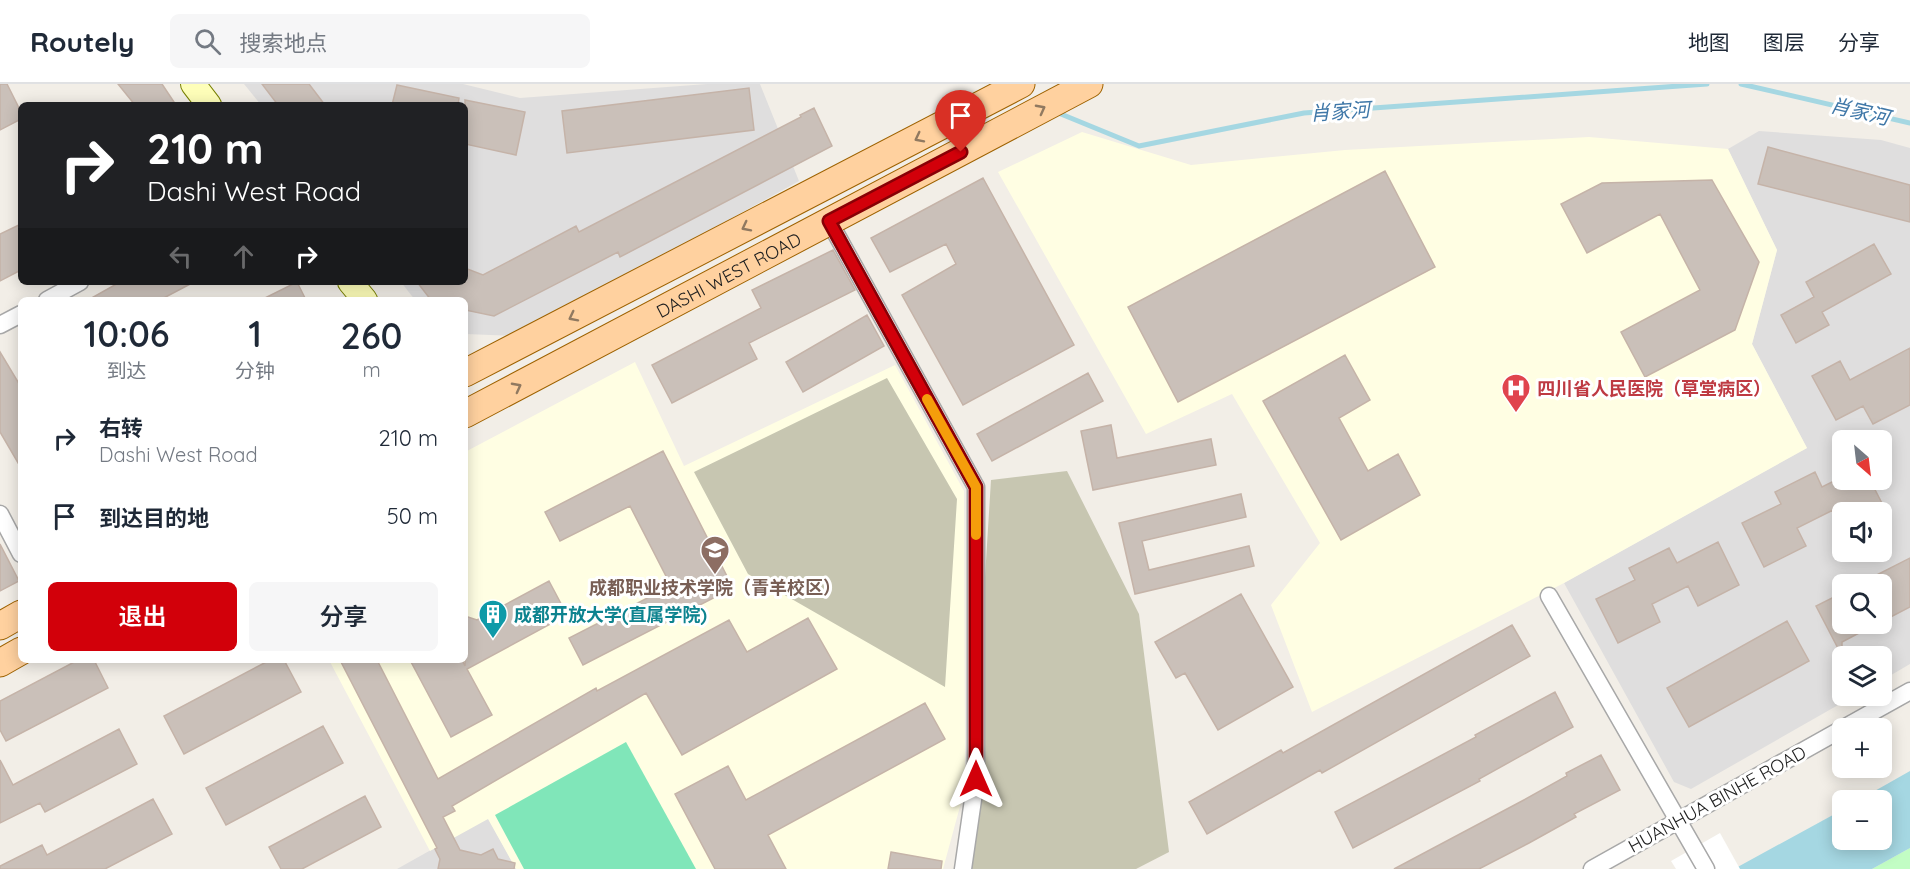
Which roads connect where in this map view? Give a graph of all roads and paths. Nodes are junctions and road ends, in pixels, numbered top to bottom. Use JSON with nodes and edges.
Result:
{"nodes":[{"id":1,"x":193,"y":84,"type":"edge"},
{"id":2,"x":1021,"y":84,"type":"edge"},
{"id":3,"x":1080,"y":89,"type":"edge"},
{"id":4,"x":207,"y":102,"type":"edge"},
{"id":5,"x":829,"y":221,"type":"junction"},
{"id":6,"x":74,"y":285,"type":"edge"},
{"id":7,"x":352,"y":285,"type":"edge"},
{"id":8,"x":52,"y":297,"type":"edge"},
{"id":9,"x":362,"y":297,"type":"edge"},
{"id":10,"x":18,"y":316,"type":"edge"},
{"id":11,"x":0,"y":325,"type":"edge"},
{"id":12,"x":468,"y":371,"type":"edge"},
{"id":13,"x":468,"y":412,"type":"edge"},
{"id":14,"x":0,"y":514,"type":"edge"},
{"id":15,"x":18,"y":548,"type":"edge"},
{"id":16,"x":1549,"y":596,"type":"dead end"},
{"id":17,"x":18,"y":616,"type":"edge"},
{"id":18,"x":0,"y":626,"type":"edge"},
{"id":19,"x":18,"y":653,"type":"edge"},
{"id":20,"x":0,"y":663,"type":"edge"},
{"id":21,"x":1910,"y":691,"type":"edge"},
{"id":22,"x":1862,"y":718,"type":"edge"},
{"id":23,"x":1832,"y":735,"type":"edge"},
{"id":24,"x":1677,"y":822,"type":"junction"},
{"id":25,"x":963,"y":869,"type":"edge"},
{"id":26,"x":1592,"y":869,"type":"edge"},
{"id":27,"x":1706,"y":869,"type":"edge"}],
"edges":[{"from":1,"to":4,"type":"main road"},
{"from":2,"to":12,"type":"main road","name":"DASHI WEST ROAD","one_way":true},
{"from":5,"to":3,"type":"main road","name":"DASHI WEST ROAD","one_way":true},
{"from":13,"to":5,"type":"main road","name":"DASHI WEST ROAD","one_way":true},
{"from":5,"to":25,"type":"street"},
{"from":6,"to":8,"type":"street"},
{"from":7,"to":9,"type":"main road"},
{"from":10,"to":11,"type":"street"},
{"from":14,"to":15,"type":"street"},
{"from":16,"to":24,"type":"street"},
{"from":17,"to":18,"type":"main road"},
{"from":19,"to":20,"type":"main road"},
{"from":21,"to":22,"type":"street","name":"HUANHUA BINHE ROAD"},
{"from":23,"to":24,"type":"street","name":"HUANHUA BINHE ROAD"},
{"from":24,"to":26,"type":"street","name":"HUANHUA BINHE ROAD"},
{"from":24,"to":27,"type":"street"}]}
